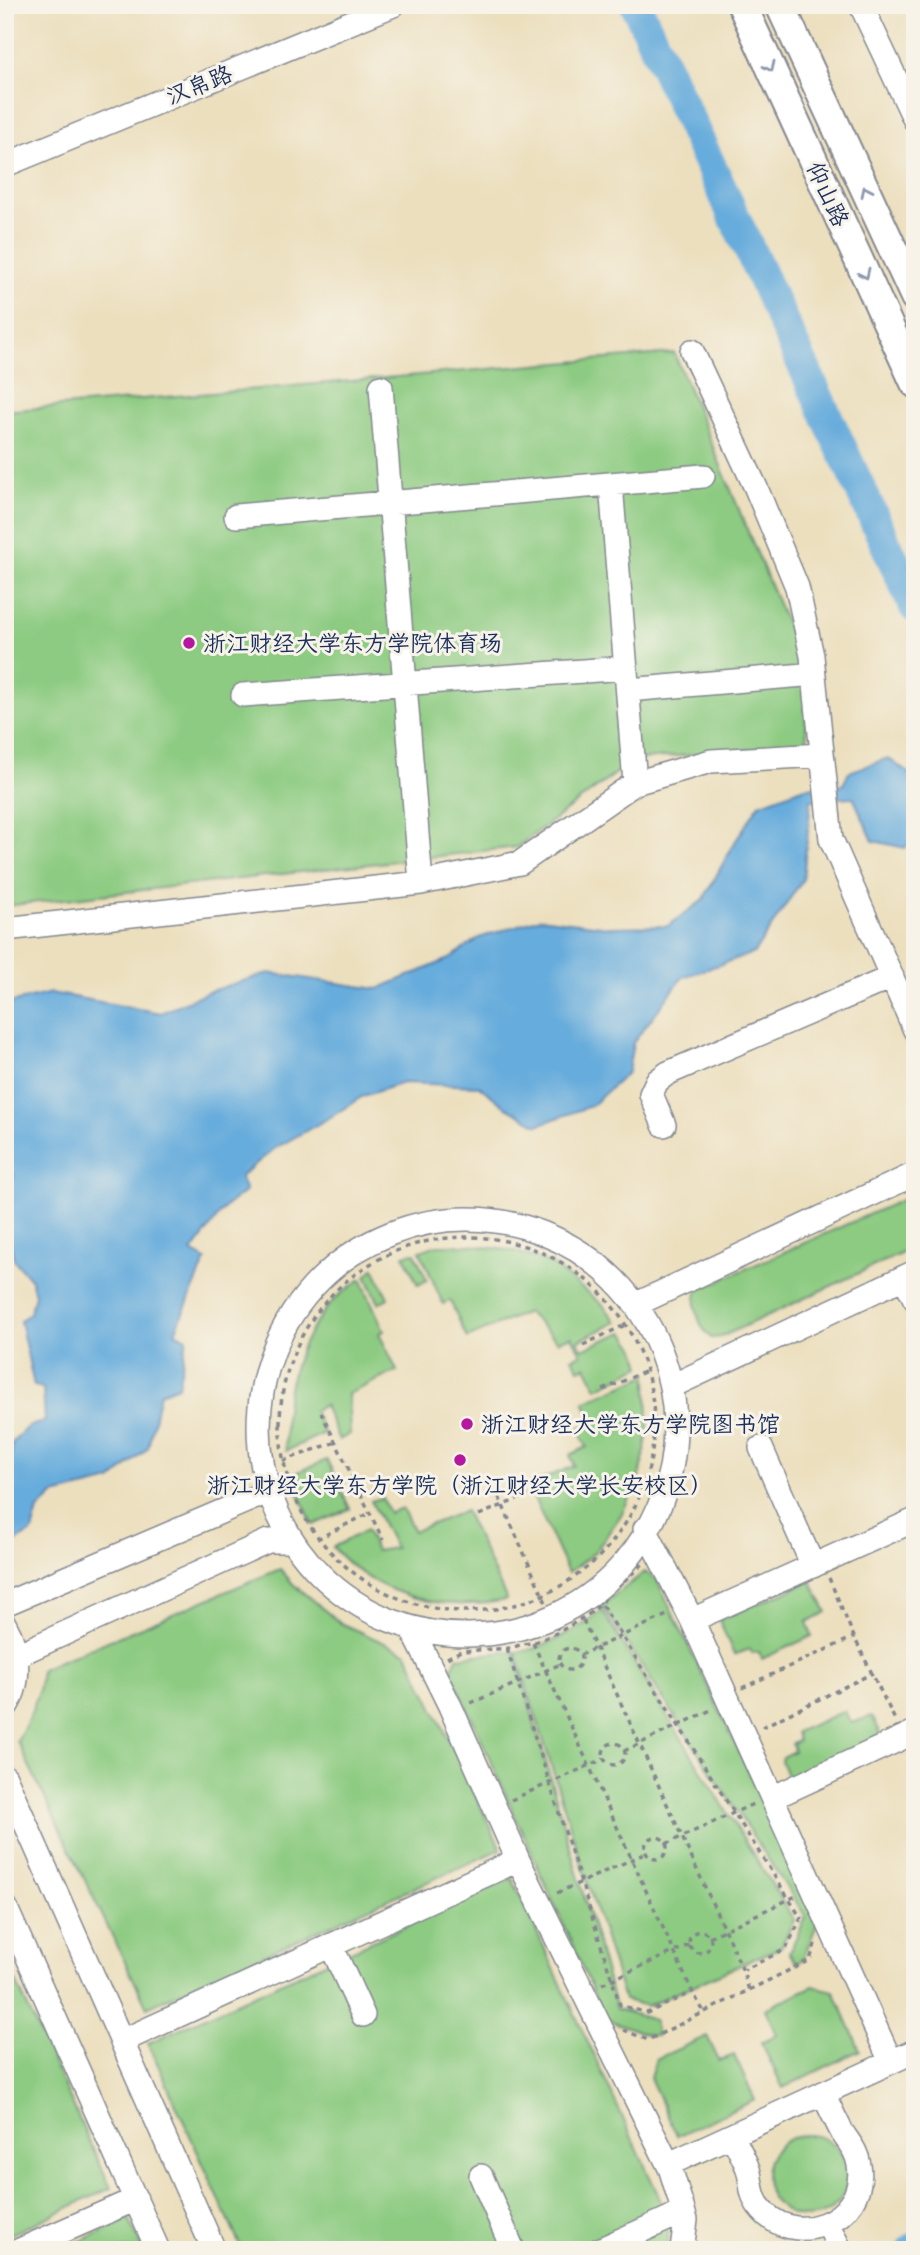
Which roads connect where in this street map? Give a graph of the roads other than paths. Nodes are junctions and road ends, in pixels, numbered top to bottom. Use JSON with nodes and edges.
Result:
{"nodes":[{"id":1,"x":393,"y":5,"type":"edge"},
{"id":2,"x":742,"y":5,"type":"edge"},
{"id":3,"x":780,"y":5,"type":"edge"},
{"id":4,"x":862,"y":5,"type":"edge"},
{"id":5,"x":915,"y":120,"type":"edge"},
{"id":6,"x":5,"y":165,"type":"edge"},
{"id":7,"x":911,"y":281,"type":"edge"},
{"id":8,"x":692,"y":351,"type":"dead end"},
{"id":9,"x":915,"y":383,"type":"edge"},
{"id":10,"x":381,"y":387,"type":"dead end"},
{"id":11,"x":703,"y":476,"type":"dead end"},
{"id":12,"x":611,"y":484,"type":"junction"},
{"id":13,"x":390,"y":503,"type":"junction"},
{"id":14,"x":236,"y":516,"type":"dead end"},
{"id":15,"x":804,"y":675,"type":"dead end"},
{"id":16,"x":627,"y":679,"type":"junction"},
{"id":17,"x":405,"y":683,"type":"junction"},
{"id":18,"x":243,"y":695,"type":"dead end"},
{"id":19,"x":822,"y":755,"type":"junction"},
{"id":20,"x":635,"y":783,"type":"junction"},
{"id":21,"x":421,"y":883,"type":"junction"},
{"id":22,"x":5,"y":929,"type":"edge"},
{"id":23,"x":892,"y":977,"type":"junction"},
{"id":24,"x":915,"y":1030,"type":"edge"},
{"id":25,"x":664,"y":1125,"type":"dead end"},
{"id":26,"x":915,"y":1174,"type":"edge"},
{"id":27,"x":909,"y":1274,"type":"edge"},
{"id":28,"x":915,"y":1299,"type":"edge"},
{"id":29,"x":641,"y":1302,"type":"junction"},
{"id":30,"x":674,"y":1385,"type":"junction"},
{"id":31,"x":761,"y":1448,"type":"dead end"},
{"id":32,"x":265,"y":1493,"type":"junction"},
{"id":33,"x":915,"y":1520,"type":"edge"},
{"id":34,"x":645,"y":1529,"type":"junction"},
{"id":35,"x":289,"y":1541,"type":"junction"},
{"id":36,"x":819,"y":1568,"type":"junction"},
{"id":37,"x":5,"y":1604,"type":"edge"},
{"id":38,"x":685,"y":1615,"type":"junction"},
{"id":39,"x":5,"y":1625,"type":"edge"},
{"id":40,"x":413,"y":1631,"type":"junction"},
{"id":41,"x":17,"y":1656,"type":"junction"},
{"id":42,"x":5,"y":1709,"type":"edge"},
{"id":43,"x":909,"y":1734,"type":"edge"},
{"id":44,"x":5,"y":1777,"type":"edge"},
{"id":45,"x":764,"y":1800,"type":"junction"},
{"id":46,"x":518,"y":1860,"type":"junction"},
{"id":47,"x":5,"y":1906,"type":"edge"},
{"id":48,"x":331,"y":1945,"type":"junction"},
{"id":49,"x":363,"y":2015,"type":"dead end"},
{"id":50,"x":122,"y":2041,"type":"junction"},
{"id":51,"x":915,"y":2051,"type":"edge"},
{"id":52,"x":891,"y":2062,"type":"junction"},
{"id":53,"x":823,"y":2093,"type":"junction"},
{"id":54,"x":732,"y":2135,"type":"junction"},
{"id":55,"x":671,"y":2170,"type":"junction"},
{"id":56,"x":481,"y":2176,"type":"dead end"},
{"id":57,"x":136,"y":2199,"type":"junction"},
{"id":58,"x":683,"y":2212,"type":"junction"},
{"id":59,"x":834,"y":2236,"type":"edge"},
{"id":60,"x":20,"y":2250,"type":"edge"},
{"id":61,"x":159,"y":2250,"type":"edge"},
{"id":62,"x":214,"y":2250,"type":"edge"},
{"id":63,"x":513,"y":2250,"type":"edge"},
{"id":64,"x":599,"y":2250,"type":"edge"},
{"id":65,"x":682,"y":2250,"type":"edge"}],
"edges":[{"from":1,"to":6,"type":"street","name":"汉帛路"},
{"from":2,"to":9,"type":"main road","name":"仰山路","one_way":true},
{"from":7,"to":3,"type":"main road","name":"仰山路","one_way":true},
{"from":4,"to":5,"type":"street"},
{"from":8,"to":19,"type":"street"},
{"from":10,"to":13,"type":"street"},
{"from":11,"to":12,"type":"street"},
{"from":12,"to":13,"type":"street"},
{"from":12,"to":16,"type":"street"},
{"from":13,"to":14,"type":"street"},
{"from":13,"to":17,"type":"street"},
{"from":15,"to":16,"type":"street"},
{"from":16,"to":17,"type":"street"},
{"from":16,"to":20,"type":"street"},
{"from":17,"to":18,"type":"street"},
{"from":17,"to":21,"type":"street"},
{"from":19,"to":20,"type":"street"},
{"from":19,"to":23,"type":"street"},
{"from":20,"to":21,"type":"street"},
{"from":21,"to":22,"type":"street"},
{"from":23,"to":24,"type":"street"},
{"from":23,"to":25,"type":"street"},
{"from":26,"to":29,"type":"street"},
{"from":27,"to":28,"type":"street"},
{"from":27,"to":30,"type":"street"},
{"from":29,"to":30,"type":"street"},
{"from":29,"to":32,"type":"street"},
{"from":30,"to":34,"type":"street"},
{"from":31,"to":36,"type":"street"},
{"from":32,"to":35,"type":"street"},
{"from":32,"to":37,"type":"street"},
{"from":33,"to":36,"type":"street"},
{"from":34,"to":38,"type":"street"},
{"from":34,"to":40,"type":"street"},
{"from":35,"to":40,"type":"street"},
{"from":35,"to":41,"type":"street"},
{"from":36,"to":38,"type":"street"},
{"from":38,"to":45,"type":"street"},
{"from":39,"to":41,"type":"street"},
{"from":40,"to":46,"type":"street"},
{"from":41,"to":42,"type":"street"},
{"from":43,"to":45,"type":"street"},
{"from":44,"to":50,"type":"street"},
{"from":45,"to":52,"type":"street"},
{"from":46,"to":48,"type":"street"},
{"from":46,"to":55,"type":"street"},
{"from":47,"to":57,"type":"street"},
{"from":48,"to":49,"type":"street"},
{"from":48,"to":50,"type":"street"},
{"from":50,"to":62,"type":"street"},
{"from":51,"to":52,"type":"street"},
{"from":52,"to":53,"type":"street"},
{"from":53,"to":54,"type":"street"},
{"from":53,"to":59,"type":"street"},
{"from":54,"to":55,"type":"street"},
{"from":54,"to":59,"type":"street"},
{"from":55,"to":58,"type":"street"},
{"from":56,"to":63,"type":"street"},
{"from":57,"to":60,"type":"street"},
{"from":57,"to":61,"type":"street"},
{"from":58,"to":64,"type":"street"},
{"from":58,"to":65,"type":"street"}]}
